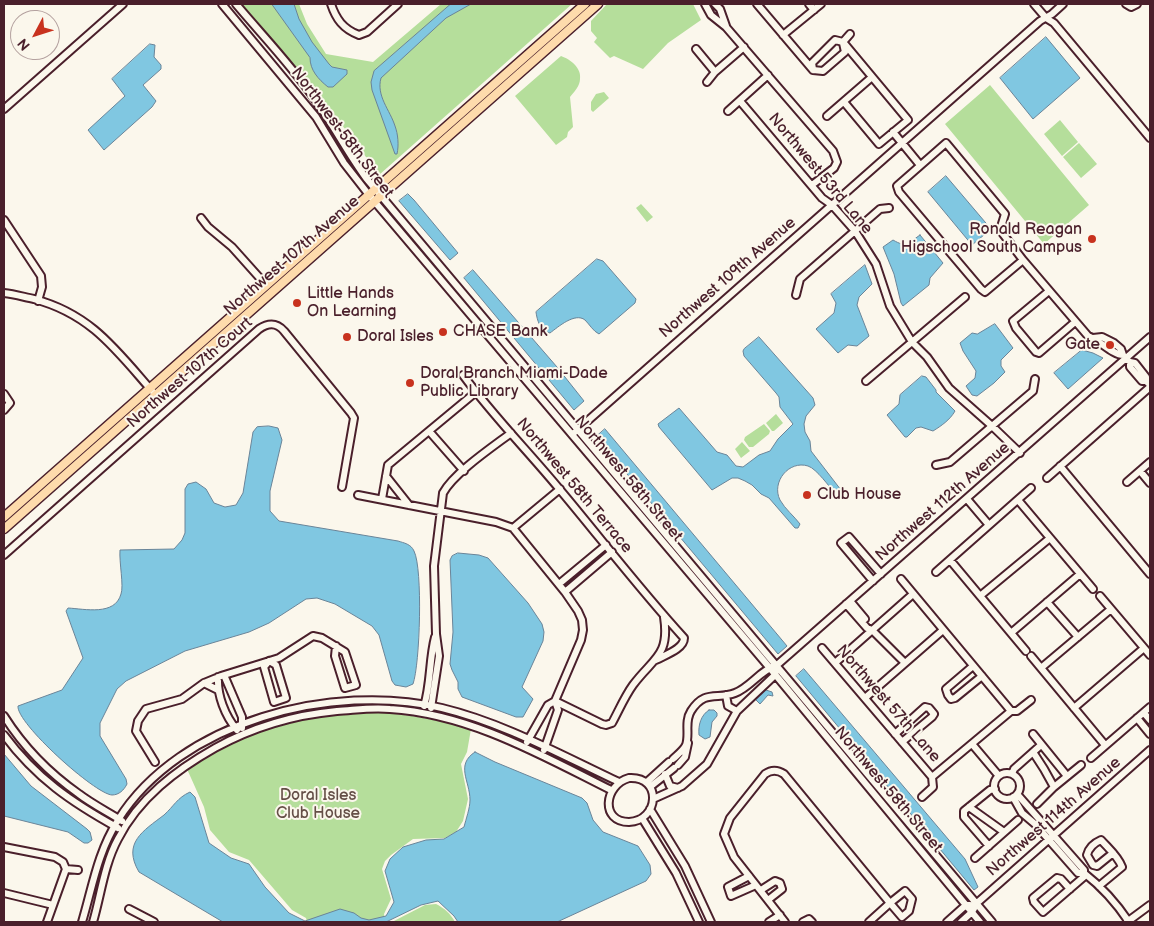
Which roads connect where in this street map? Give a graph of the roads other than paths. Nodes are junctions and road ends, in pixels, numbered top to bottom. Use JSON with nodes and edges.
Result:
{"nodes":[{"id":1,"x":123,"y":4,"type":"edge"},
{"id":2,"x":222,"y":4,"type":"edge"},
{"id":3,"x":236,"y":4,"type":"edge"},
{"id":4,"x":331,"y":4,"type":"edge"},
{"id":5,"x":398,"y":4,"type":"edge"},
{"id":6,"x":585,"y":4,"type":"edge"},
{"id":7,"x":598,"y":4,"type":"edge"},
{"id":8,"x":705,"y":4,"type":"edge"},
{"id":9,"x":715,"y":4,"type":"edge"},
{"id":10,"x":757,"y":4,"type":"edge"},
{"id":11,"x":809,"y":4,"type":"edge"},
{"id":12,"x":821,"y":4,"type":"edge"},
{"id":13,"x":1034,"y":4,"type":"edge"},
{"id":14,"x":1064,"y":4,"type":"edge"},
{"id":15,"x":1126,"y":4,"type":"edge"},
{"id":16,"x":1137,"y":4,"type":"edge"},
{"id":17,"x":814,"y":10,"type":"junction"},
{"id":18,"x":721,"y":12,"type":"junction"},
{"id":19,"x":714,"y":18,"type":"junction"},
{"id":20,"x":1046,"y":18,"type":"junction"},
{"id":21,"x":726,"y":27,"type":"junction"},
{"id":22,"x":850,"y":34,"type":"dead end"},
{"id":23,"x":783,"y":35,"type":"junction"},
{"id":24,"x":843,"y":42,"type":"junction"},
{"id":25,"x":744,"y":47,"type":"junction"},
{"id":26,"x":696,"y":49,"type":"dead end"},
{"id":27,"x":813,"y":70,"type":"junction"},
{"id":28,"x":715,"y":72,"type":"junction"},
{"id":29,"x":768,"y":75,"type":"junction"},
{"id":30,"x":872,"y":77,"type":"junction"},
{"id":31,"x":707,"y":82,"type":"dead end"},
{"id":32,"x":740,"y":101,"type":"junction"},
{"id":33,"x":844,"y":102,"type":"junction"},
{"id":34,"x":4,"y":109,"type":"edge"},
{"id":35,"x":728,"y":111,"type":"dead end"},
{"id":36,"x":827,"y":116,"type":"dead end"},
{"id":37,"x":893,"y":132,"type":"junction"},
{"id":38,"x":1150,"y":138,"type":"edge"},
{"id":39,"x":902,"y":143,"type":"junction"},
{"id":40,"x":920,"y":165,"type":"junction"},
{"id":41,"x":812,"y":185,"type":"junction"},
{"id":42,"x":375,"y":189,"type":"junction"},
{"id":43,"x":369,"y":195,"type":"junction"},
{"id":44,"x":381,"y":196,"type":"junction"},
{"id":45,"x":374,"y":201,"type":"junction"},
{"id":46,"x":832,"y":205,"type":"junction"},
{"id":47,"x":889,"y":208,"type":"dead end"},
{"id":48,"x":201,"y":218,"type":"dead end"},
{"id":49,"x":4,"y":220,"type":"edge"},
{"id":50,"x":855,"y":231,"type":"junction"},
{"id":51,"x":1023,"y":260,"type":"junction"},
{"id":52,"x":266,"y":285,"type":"junction"},
{"id":53,"x":1049,"y":291,"type":"junction"},
{"id":54,"x":4,"y":293,"type":"edge"},
{"id":55,"x":796,"y":295,"type":"dead end"},
{"id":56,"x":965,"y":296,"type":"dead end"},
{"id":57,"x":38,"y":301,"type":"junction"},
{"id":58,"x":1075,"y":322,"type":"junction"},
{"id":59,"x":1150,"y":338,"type":"edge"},
{"id":60,"x":912,"y":342,"type":"junction"},
{"id":61,"x":1127,"y":358,"type":"junction"},
{"id":62,"x":463,"y":375,"type":"dead end"},
{"id":63,"x":1035,"y":379,"type":"dead end"},
{"id":64,"x":866,"y":381,"type":"dead end"},
{"id":65,"x":1149,"y":384,"type":"edge"},
{"id":66,"x":150,"y":388,"type":"junction"},
{"id":67,"x":476,"y":392,"type":"junction"},
{"id":68,"x":4,"y":394,"type":"edge"},
{"id":69,"x":155,"y":395,"type":"junction"},
{"id":70,"x":4,"y":410,"type":"edge"},
{"id":71,"x":992,"y":426,"type":"junction"},
{"id":72,"x":578,"y":429,"type":"junction"},
{"id":73,"x":429,"y":432,"type":"junction"},
{"id":74,"x":510,"y":433,"type":"junction"},
{"id":75,"x":572,"y":434,"type":"junction"},
{"id":76,"x":1020,"y":453,"type":"junction"},
{"id":77,"x":1150,"y":462,"type":"edge"},
{"id":78,"x":936,"y":465,"type":"dead end"},
{"id":79,"x":1060,"y":466,"type":"junction"},
{"id":80,"x":464,"y":471,"type":"junction"},
{"id":81,"x":1140,"y":471,"type":"junction"},
{"id":82,"x":386,"y":476,"type":"junction"},
{"id":83,"x":1047,"y":478,"type":"dead end"},
{"id":84,"x":1127,"y":482,"type":"dead end"},
{"id":85,"x":1150,"y":483,"type":"edge"},
{"id":86,"x":342,"y":486,"type":"dead end"},
{"id":87,"x":1031,"y":488,"type":"dead end"},
{"id":88,"x":560,"y":489,"type":"junction"},
{"id":89,"x":358,"y":495,"type":"dead end"},
{"id":90,"x":382,"y":499,"type":"junction"},
{"id":91,"x":967,"y":500,"type":"junction"},
{"id":92,"x":1018,"y":500,"type":"junction"},
{"id":93,"x":409,"y":505,"type":"junction"},
{"id":94,"x":439,"y":511,"type":"junction"},
{"id":95,"x":4,"y":517,"type":"edge"},
{"id":96,"x":989,"y":525,"type":"junction"},
{"id":97,"x":4,"y":528,"type":"edge"},
{"id":98,"x":513,"y":528,"type":"junction"},
{"id":99,"x":1050,"y":538,"type":"junction"},
{"id":100,"x":606,"y":545,"type":"junction"},
{"id":101,"x":612,"y":552,"type":"junction"},
{"id":102,"x":4,"y":555,"type":"edge"},
{"id":103,"x":950,"y":560,"type":"junction"},
{"id":104,"x":936,"y":572,"type":"dead end"},
{"id":105,"x":881,"y":574,"type":"junction"},
{"id":106,"x":1080,"y":574,"type":"junction"},
{"id":107,"x":1150,"y":574,"type":"edge"},
{"id":108,"x":901,"y":579,"type":"dead end"},
{"id":109,"x":873,"y":581,"type":"junction"},
{"id":110,"x":559,"y":584,"type":"junction"},
{"id":111,"x":1093,"y":589,"type":"dead end"},
{"id":112,"x":565,"y":592,"type":"junction"},
{"id":113,"x":913,"y":594,"type":"junction"},
{"id":114,"x":980,"y":596,"type":"junction"},
{"id":115,"x":1100,"y":596,"type":"dead end"},
{"id":116,"x":1047,"y":602,"type":"junction"},
{"id":117,"x":848,"y":603,"type":"junction"},
{"id":118,"x":1111,"y":609,"type":"junction"},
{"id":119,"x":664,"y":616,"type":"junction"},
{"id":120,"x":872,"y":630,"type":"junction"},
{"id":121,"x":943,"y":630,"type":"junction"},
{"id":122,"x":1011,"y":633,"type":"junction"},
{"id":123,"x":1078,"y":637,"type":"junction"},
{"id":124,"x":336,"y":646,"type":"junction"},
{"id":125,"x":822,"y":648,"type":"dead end"},
{"id":126,"x":1144,"y":648,"type":"junction"},
{"id":127,"x":1150,"y":655,"type":"edge"},
{"id":128,"x":656,"y":660,"type":"junction"},
{"id":129,"x":269,"y":661,"type":"junction"},
{"id":130,"x":835,"y":663,"type":"junction"},
{"id":131,"x":905,"y":663,"type":"junction"},
{"id":132,"x":777,"y":665,"type":"junction"},
{"id":133,"x":973,"y":666,"type":"junction"},
{"id":134,"x":769,"y":668,"type":"junction"},
{"id":135,"x":1041,"y":668,"type":"junction"},
{"id":136,"x":234,"y":672,"type":"junction"},
{"id":137,"x":775,"y":675,"type":"junction"},
{"id":138,"x":221,"y":676,"type":"junction"},
{"id":139,"x":982,"y":676,"type":"junction"},
{"id":140,"x":204,"y":683,"type":"junction"},
{"id":141,"x":229,"y":686,"type":"junction"},
{"id":142,"x":218,"y":690,"type":"junction"},
{"id":143,"x":726,"y":695,"type":"junction"},
{"id":144,"x":234,"y":698,"type":"junction"},
{"id":145,"x":865,"y":698,"type":"junction"},
{"id":146,"x":1031,"y":700,"type":"dead end"},
{"id":147,"x":555,"y":701,"type":"junction"},
{"id":148,"x":222,"y":702,"type":"junction"},
{"id":149,"x":428,"y":705,"type":"junction"},
{"id":150,"x":1150,"y":707,"type":"edge"},
{"id":151,"x":1074,"y":708,"type":"junction"},
{"id":152,"x":737,"y":711,"type":"junction"},
{"id":153,"x":1011,"y":711,"type":"junction"},
{"id":154,"x":421,"y":713,"type":"junction"},
{"id":155,"x":1144,"y":713,"type":"junction"},
{"id":156,"x":430,"y":714,"type":"junction"},
{"id":157,"x":4,"y":716,"type":"edge"},
{"id":158,"x":1137,"y":718,"type":"junction"},
{"id":159,"x":1150,"y":720,"type":"edge"},
{"id":160,"x":243,"y":725,"type":"junction"},
{"id":161,"x":235,"y":728,"type":"junction"},
{"id":162,"x":242,"y":734,"type":"junction"},
{"id":163,"x":687,"y":734,"type":"junction"},
{"id":164,"x":895,"y":734,"type":"junction"},
{"id":165,"x":1034,"y":734,"type":"dead end"},
{"id":166,"x":1150,"y":734,"type":"edge"},
{"id":167,"x":4,"y":735,"type":"edge"},
{"id":168,"x":528,"y":740,"type":"junction"},
{"id":169,"x":902,"y":742,"type":"junction"},
{"id":170,"x":972,"y":744,"type":"junction"},
{"id":171,"x":1041,"y":745,"type":"junction"},
{"id":172,"x":1106,"y":745,"type":"junction"},
{"id":173,"x":545,"y":747,"type":"junction"},
{"id":174,"x":525,"y":748,"type":"junction"},
{"id":175,"x":1150,"y":750,"type":"edge"},
{"id":176,"x":1033,"y":752,"type":"junction"},
{"id":177,"x":541,"y":755,"type":"junction"},
{"id":178,"x":1091,"y":758,"type":"dead end"},
{"id":179,"x":155,"y":762,"type":"dead end"},
{"id":180,"x":1081,"y":765,"type":"dead end"},
{"id":181,"x":661,"y":768,"type":"junction"},
{"id":182,"x":1012,"y":774,"type":"junction"},
{"id":183,"x":666,"y":776,"type":"junction"},
{"id":184,"x":999,"y":776,"type":"junction"},
{"id":185,"x":1067,"y":776,"type":"junction"},
{"id":186,"x":932,"y":778,"type":"junction"},
{"id":187,"x":619,"y":782,"type":"junction"},
{"id":188,"x":648,"y":785,"type":"junction"},
{"id":189,"x":1054,"y":787,"type":"junction"},
{"id":190,"x":678,"y":788,"type":"junction"},
{"id":191,"x":995,"y":789,"type":"junction"},
{"id":192,"x":612,"y":790,"type":"junction"},
{"id":193,"x":922,"y":796,"type":"dead end"},
{"id":194,"x":1015,"y":796,"type":"junction"},
{"id":195,"x":653,"y":799,"type":"junction"},
{"id":196,"x":1037,"y":804,"type":"dead end"},
{"id":197,"x":969,"y":807,"type":"junction"},
{"id":198,"x":650,"y":810,"type":"junction"},
{"id":199,"x":642,"y":818,"type":"junction"},
{"id":200,"x":119,"y":819,"type":"junction"},
{"id":201,"x":1018,"y":820,"type":"dead end"},
{"id":202,"x":127,"y":824,"type":"junction"},
{"id":203,"x":114,"y":827,"type":"junction"},
{"id":204,"x":122,"y":831,"type":"junction"},
{"id":205,"x":1004,"y":832,"type":"junction"},
{"id":206,"x":1051,"y":838,"type":"junction"},
{"id":207,"x":989,"y":846,"type":"junction"},
{"id":208,"x":4,"y":847,"type":"edge"},
{"id":209,"x":1113,"y":853,"type":"dead end"},
{"id":210,"x":975,"y":858,"type":"dead end"},
{"id":211,"x":66,"y":869,"type":"junction"},
{"id":212,"x":78,"y":870,"type":"dead end"},
{"id":213,"x":1085,"y":874,"type":"junction"},
{"id":214,"x":749,"y":876,"type":"junction"},
{"id":215,"x":1099,"y":886,"type":"junction"},
{"id":216,"x":758,"y":888,"type":"junction"},
{"id":217,"x":1070,"y":889,"type":"junction"},
{"id":218,"x":4,"y":893,"type":"edge"},
{"id":219,"x":768,"y":900,"type":"junction"},
{"id":220,"x":976,"y":903,"type":"junction"},
{"id":221,"x":1150,"y":904,"type":"edge"},
{"id":222,"x":53,"y":905,"type":"junction"},
{"id":223,"x":966,"y":905,"type":"junction"},
{"id":224,"x":129,"y":909,"type":"dead end"},
{"id":225,"x":972,"y":912,"type":"junction"},
{"id":226,"x":780,"y":915,"type":"junction"},
{"id":227,"x":146,"y":920,"type":"edge"},
{"id":228,"x":47,"y":922,"type":"edge"},
{"id":229,"x":82,"y":922,"type":"edge"},
{"id":230,"x":93,"y":922,"type":"edge"},
{"id":231,"x":154,"y":922,"type":"edge"},
{"id":232,"x":699,"y":922,"type":"edge"},
{"id":233,"x":712,"y":922,"type":"edge"},
{"id":234,"x":769,"y":922,"type":"edge"},
{"id":235,"x":785,"y":922,"type":"edge"},
{"id":236,"x":803,"y":922,"type":"edge"},
{"id":237,"x":812,"y":922,"type":"edge"},
{"id":238,"x":869,"y":922,"type":"edge"},
{"id":239,"x":947,"y":922,"type":"edge"},
{"id":240,"x":961,"y":922,"type":"edge"},
{"id":241,"x":980,"y":922,"type":"edge"},
{"id":242,"x":992,"y":922,"type":"edge"},
{"id":243,"x":1128,"y":922,"type":"edge"}],
"edges":[{"from":1,"to":34,"type":"street"},
{"from":2,"to":43,"type":"street","name":"Northwest 58th Street"},
{"from":3,"to":42,"type":"street","name":"Northwest 58th Street"},
{"from":4,"to":5,"type":"street"},
{"from":6,"to":42,"type":"main road","name":"Northwest 107th Avenue"},
{"from":7,"to":44,"type":"main road","name":"Northwest 107th Avenue"},
{"from":8,"to":19,"type":"street"},
{"from":9,"to":18,"type":"street"},
{"from":10,"to":23,"type":"street"},
{"from":11,"to":17,"type":"street"},
{"from":12,"to":17,"type":"street"},
{"from":13,"to":20,"type":"street"},
{"from":14,"to":20,"type":"street","name":"Northwest 109th Avenue"},
{"from":15,"to":16,"type":"street"},
{"from":17,"to":23,"type":"street"},
{"from":18,"to":19,"type":"street"},
{"from":18,"to":21,"type":"street"},
{"from":19,"to":21,"type":"street"},
{"from":20,"to":38,"type":"street"},
{"from":20,"to":39,"type":"street","name":"Northwest 109th Avenue"},
{"from":21,"to":25,"type":"street"},
{"from":22,"to":24,"type":"street"},
{"from":23,"to":27,"type":"street"},
{"from":24,"to":27,"type":"street"},
{"from":24,"to":27,"type":"street"},
{"from":24,"to":30,"type":"street"},
{"from":25,"to":28,"type":"street"},
{"from":25,"to":29,"type":"street"},
{"from":26,"to":28,"type":"street"},
{"from":28,"to":31,"type":"street"},
{"from":29,"to":32,"type":"street"},
{"from":29,"to":41,"type":"street"},
{"from":30,"to":33,"type":"street"},
{"from":30,"to":37,"type":"street"},
{"from":32,"to":35,"type":"street"},
{"from":32,"to":41,"type":"street","name":"Northwest 53rd Lane"},
{"from":33,"to":36,"type":"street"},
{"from":33,"to":37,"type":"street"},
{"from":37,"to":39,"type":"street"},
{"from":39,"to":40,"type":"street"},
{"from":39,"to":46,"type":"street","name":"Northwest 109th Avenue"},
{"from":40,"to":51,"type":"street"},
{"from":40,"to":51,"type":"street"},
{"from":41,"to":46,"type":"street","name":"Northwest 53rd Lane"},
{"from":42,"to":43,"type":"main road","name":"Northwest 107th Avenue"},
{"from":42,"to":44,"type":"street","name":"Northwest 58th Street"},
{"from":43,"to":45,"type":"street","name":"Northwest 58th Street"},
{"from":43,"to":52,"type":"main road","name":"Northwest 107th Avenue"},
{"from":44,"to":45,"type":"main road","name":"Northwest 107th Avenue"},
{"from":44,"to":72,"type":"street","name":"Northwest 58th Street"},
{"from":45,"to":69,"type":"main road","name":"Northwest 107th Avenue"},
{"from":45,"to":75,"type":"street","name":"Northwest 58th Street"},
{"from":46,"to":50,"type":"street","name":"Northwest 53rd Lane"},
{"from":46,"to":72,"type":"street","name":"Northwest 109th Avenue"},
{"from":47,"to":50,"type":"street"},
{"from":48,"to":52,"type":"street"},
{"from":49,"to":57,"type":"street"},
{"from":50,"to":55,"type":"street"},
{"from":50,"to":60,"type":"street","name":"Northwest 53rd Lane"},
{"from":51,"to":53,"type":"street"},
{"from":52,"to":66,"type":"main road","name":"Northwest 107th Avenue"},
{"from":53,"to":58,"type":"street"},
{"from":53,"to":58,"type":"street"},
{"from":54,"to":57,"type":"street"},
{"from":56,"to":60,"type":"street"},
{"from":57,"to":66,"type":"street"},
{"from":58,"to":61,"type":"street"},
{"from":59,"to":61,"type":"street","name":"Northwest 112th Avenue"},
{"from":60,"to":64,"type":"street"},
{"from":60,"to":71,"type":"street","name":"Northwest 53rd Lane"},
{"from":61,"to":65,"type":"street"},
{"from":61,"to":76,"type":"street","name":"Northwest 112th Avenue"},
{"from":62,"to":67,"type":"street","name":"Northwest 58th Terrace"},
{"from":63,"to":71,"type":"street"},
{"from":65,"to":79,"type":"street"},
{"from":66,"to":69,"type":"street"},
{"from":66,"to":95,"type":"main road","name":"Northwest 107th Avenue"},
{"from":67,"to":73,"type":"street"},
{"from":67,"to":74,"type":"street","name":"Northwest 58th Terrace"},
{"from":68,"to":70,"type":"street"},
{"from":69,"to":97,"type":"main road","name":"Northwest 107th Avenue"},
{"from":71,"to":76,"type":"street","name":"Northwest 53rd Lane"},
{"from":71,"to":78,"type":"street"},
{"from":72,"to":75,"type":"street","name":"Northwest 109th Avenue"},
{"from":72,"to":132,"type":"street","name":"Northwest 58th Street"},
{"from":73,"to":80,"type":"street"},
{"from":73,"to":82,"type":"street"},
{"from":74,"to":80,"type":"street"},
{"from":74,"to":88,"type":"street","name":"Northwest 58th Terrace"},
{"from":75,"to":134,"type":"street","name":"Northwest 58th Street"},
{"from":76,"to":91,"type":"street","name":"Northwest 112th Avenue"},
{"from":77,"to":81,"type":"street"},
{"from":79,"to":83,"type":"street"},
{"from":79,"to":107,"type":"street"},
{"from":80,"to":94,"type":"street"},
{"from":81,"to":84,"type":"street"},
{"from":81,"to":85,"type":"street"},
{"from":82,"to":90,"type":"street"},
{"from":82,"to":93,"type":"street"},
{"from":86,"to":102,"type":"street","name":"Northwest 107th Court"},
{"from":87,"to":92,"type":"street"},
{"from":88,"to":98,"type":"street"},
{"from":88,"to":100,"type":"street","name":"Northwest 58th Terrace"},
{"from":89,"to":90,"type":"street"},
{"from":90,"to":93,"type":"street"},
{"from":91,"to":96,"type":"street"},
{"from":91,"to":105,"type":"street","name":"Northwest 112th Avenue"},
{"from":92,"to":96,"type":"street"},
{"from":92,"to":99,"type":"street"},
{"from":93,"to":94,"type":"street"},
{"from":94,"to":98,"type":"street"},
{"from":94,"to":149,"type":"street"},
{"from":96,"to":103,"type":"street"},
{"from":98,"to":110,"type":"street"},
{"from":99,"to":106,"type":"street"},
{"from":99,"to":114,"type":"street"},
{"from":100,"to":101,"type":"street","name":"Northwest 58th Terrace"},
{"from":100,"to":110,"type":"street"},
{"from":101,"to":112,"type":"street"},
{"from":101,"to":119,"type":"street","name":"Northwest 58th Terrace"},
{"from":103,"to":104,"type":"street"},
{"from":103,"to":114,"type":"street"},
{"from":105,"to":109,"type":"street","name":"Northwest 112th Avenue"},
{"from":105,"to":109,"type":"street"},
{"from":106,"to":111,"type":"street"},
{"from":106,"to":116,"type":"street"},
{"from":108,"to":113,"type":"street"},
{"from":109,"to":117,"type":"street","name":"Northwest 112th Avenue"},
{"from":110,"to":112,"type":"street"},
{"from":112,"to":147,"type":"street"},
{"from":113,"to":120,"type":"street"},
{"from":113,"to":121,"type":"street"},
{"from":114,"to":122,"type":"street"},
{"from":115,"to":118,"type":"street"},
{"from":116,"to":122,"type":"street"},
{"from":116,"to":123,"type":"street"},
{"from":117,"to":120,"type":"street"},
{"from":117,"to":132,"type":"street","name":"Northwest 112th Avenue"},
{"from":118,"to":123,"type":"street"},
{"from":118,"to":126,"type":"street"},
{"from":119,"to":128,"type":"street"},
{"from":119,"to":128,"type":"street","name":"Northwest 58th Terrace"},
{"from":120,"to":130,"type":"street"},
{"from":120,"to":131,"type":"street"},
{"from":121,"to":131,"type":"street"},
{"from":121,"to":133,"type":"street"},
{"from":122,"to":135,"type":"street"},
{"from":123,"to":135,"type":"street"},
{"from":124,"to":124,"type":"street"},
{"from":124,"to":129,"type":"street"},
{"from":125,"to":130,"type":"street","name":"Northwest 57th Lane"},
{"from":126,"to":127,"type":"street"},
{"from":126,"to":151,"type":"street"},
{"from":128,"to":147,"type":"street"},
{"from":129,"to":129,"type":"street"},
{"from":129,"to":136,"type":"street"},
{"from":130,"to":145,"type":"street","name":"Northwest 57th Lane"},
{"from":131,"to":145,"type":"street"},
{"from":132,"to":134,"type":"street","name":"Northwest 112th Avenue"},
{"from":132,"to":137,"type":"street"},
{"from":132,"to":220,"type":"street","name":"Northwest 58th Street"},
{"from":133,"to":139,"type":"street"},
{"from":133,"to":139,"type":"street"},
{"from":134,"to":137,"type":"street","name":"Northwest 58th Street"},
{"from":134,"to":143,"type":"street","name":"Northwest 112th Avenue"},
{"from":135,"to":151,"type":"street"},
{"from":136,"to":138,"type":"street"},
{"from":136,"to":141,"type":"street"},
{"from":137,"to":152,"type":"street"},
{"from":137,"to":223,"type":"street","name":"Northwest 58th Street"},
{"from":138,"to":140,"type":"street"},
{"from":138,"to":141,"type":"street"},
{"from":138,"to":142,"type":"street"},
{"from":139,"to":153,"type":"street"},
{"from":140,"to":142,"type":"street"},
{"from":140,"to":179,"type":"street"},
{"from":141,"to":144,"type":"street"},
{"from":142,"to":148,"type":"street"},
{"from":143,"to":152,"type":"street"},
{"from":143,"to":163,"type":"street","name":"Northwest 112th Avenue"},
{"from":144,"to":148,"type":"street"},
{"from":144,"to":160,"type":"street"},
{"from":145,"to":164,"type":"street","name":"Northwest 57th Lane"},
{"from":146,"to":153,"type":"street"},
{"from":147,"to":168,"type":"street"},
{"from":147,"to":173,"type":"street"},
{"from":148,"to":161,"type":"street"},
{"from":149,"to":154,"type":"street"},
{"from":149,"to":156,"type":"street"},
{"from":149,"to":160,"type":"street"},
{"from":149,"to":168,"type":"street"},
{"from":150,"to":155,"type":"street"},
{"from":151,"to":172,"type":"street"},
{"from":152,"to":190,"type":"street"},
{"from":153,"to":170,"type":"street"},
{"from":154,"to":156,"type":"street"},
{"from":154,"to":162,"type":"street"},
{"from":155,"to":158,"type":"street"},
{"from":155,"to":159,"type":"street"},
{"from":156,"to":174,"type":"street"},
{"from":157,"to":200,"type":"street"},
{"from":158,"to":166,"type":"street"},
{"from":158,"to":172,"type":"street"},
{"from":160,"to":161,"type":"street"},
{"from":160,"to":162,"type":"street"},
{"from":161,"to":162,"type":"street"},
{"from":161,"to":200,"type":"street"},
{"from":162,"to":202,"type":"street"},
{"from":163,"to":181,"type":"street","name":"Northwest 112th Avenue"},
{"from":163,"to":183,"type":"street","name":"Northwest 112th Avenue"},
{"from":164,"to":169,"type":"street","name":"Northwest 57th Lane"},
{"from":164,"to":169,"type":"street"},
{"from":165,"to":171,"type":"street"},
{"from":167,"to":203,"type":"street"},
{"from":168,"to":173,"type":"street"},
{"from":168,"to":174,"type":"street"},
{"from":169,"to":186,"type":"street","name":"Northwest 57th Lane"},
{"from":170,"to":184,"type":"street"},
{"from":170,"to":186,"type":"street"},
{"from":171,"to":176,"type":"street"},
{"from":171,"to":185,"type":"street"},
{"from":172,"to":178,"type":"street"},
{"from":173,"to":177,"type":"street"},
{"from":173,"to":187,"type":"street"},
{"from":174,"to":177,"type":"street"},
{"from":175,"to":206,"type":"street","name":"Northwest 114th Avenue"},
{"from":176,"to":182,"type":"street"},
{"from":176,"to":189,"type":"street"},
{"from":177,"to":192,"type":"street"},
{"from":180,"to":185,"type":"street"},
{"from":181,"to":183,"type":"street"},
{"from":181,"to":188,"type":"street","name":"Northwest 112th Avenue"},
{"from":182,"to":184,"type":"street"},
{"from":182,"to":194,"type":"street"},
{"from":183,"to":188,"type":"street","name":"Northwest 112th Avenue"},
{"from":183,"to":190,"type":"street"},
{"from":184,"to":191,"type":"street"},
{"from":185,"to":189,"type":"street"},
{"from":186,"to":193,"type":"street"},
{"from":187,"to":188,"type":"street"},
{"from":187,"to":192,"type":"street"},
{"from":188,"to":195,"type":"street"},
{"from":189,"to":196,"type":"street"},
{"from":190,"to":195,"type":"street"},
{"from":191,"to":194,"type":"street"},
{"from":191,"to":197,"type":"street"},
{"from":192,"to":199,"type":"street"},
{"from":194,"to":206,"type":"street"},
{"from":195,"to":198,"type":"street"},
{"from":197,"to":205,"type":"street"},
{"from":197,"to":207,"type":"street"},
{"from":198,"to":199,"type":"street"},
{"from":198,"to":233,"type":"street"},
{"from":199,"to":232,"type":"street"},
{"from":200,"to":202,"type":"street"},
{"from":200,"to":203,"type":"street"},
{"from":201,"to":205,"type":"street"},
{"from":202,"to":204,"type":"street"},
{"from":203,"to":204,"type":"street"},
{"from":203,"to":229,"type":"street"},
{"from":204,"to":230,"type":"street"},
{"from":205,"to":207,"type":"street"},
{"from":206,"to":213,"type":"street"},
{"from":206,"to":220,"type":"street","name":"Northwest 114th Avenue"},
{"from":207,"to":210,"type":"street"},
{"from":208,"to":211,"type":"street"},
{"from":209,"to":215,"type":"street"},
{"from":211,"to":212,"type":"street"},
{"from":211,"to":222,"type":"street"},
{"from":213,"to":215,"type":"street"},
{"from":213,"to":217,"type":"street"},
{"from":214,"to":216,"type":"street"},
{"from":214,"to":216,"type":"street"},
{"from":214,"to":238,"type":"street"},
{"from":215,"to":243,"type":"street"},
{"from":216,"to":219,"type":"street"},
{"from":216,"to":219,"type":"street"},
{"from":217,"to":217,"type":"street"},
{"from":218,"to":222,"type":"street"},
{"from":219,"to":226,"type":"street"},
{"from":220,"to":223,"type":"street","name":"Northwest 114th Avenue"},
{"from":220,"to":225,"type":"street","name":"Northwest 114th Avenue"},
{"from":220,"to":242,"type":"street","name":"Northwest 58th Street"},
{"from":221,"to":243,"type":"street"},
{"from":222,"to":228,"type":"street"},
{"from":223,"to":225,"type":"street","name":"Northwest 58th Street"},
{"from":223,"to":239,"type":"street"},
{"from":224,"to":227,"type":"street"},
{"from":225,"to":240,"type":"street","name":"Northwest 114th Avenue"},
{"from":225,"to":241,"type":"street","name":"Northwest 58th Street"},
{"from":226,"to":234,"type":"street"},
{"from":226,"to":235,"type":"street"},
{"from":227,"to":231,"type":"street"},
{"from":236,"to":237,"type":"street"}]}
